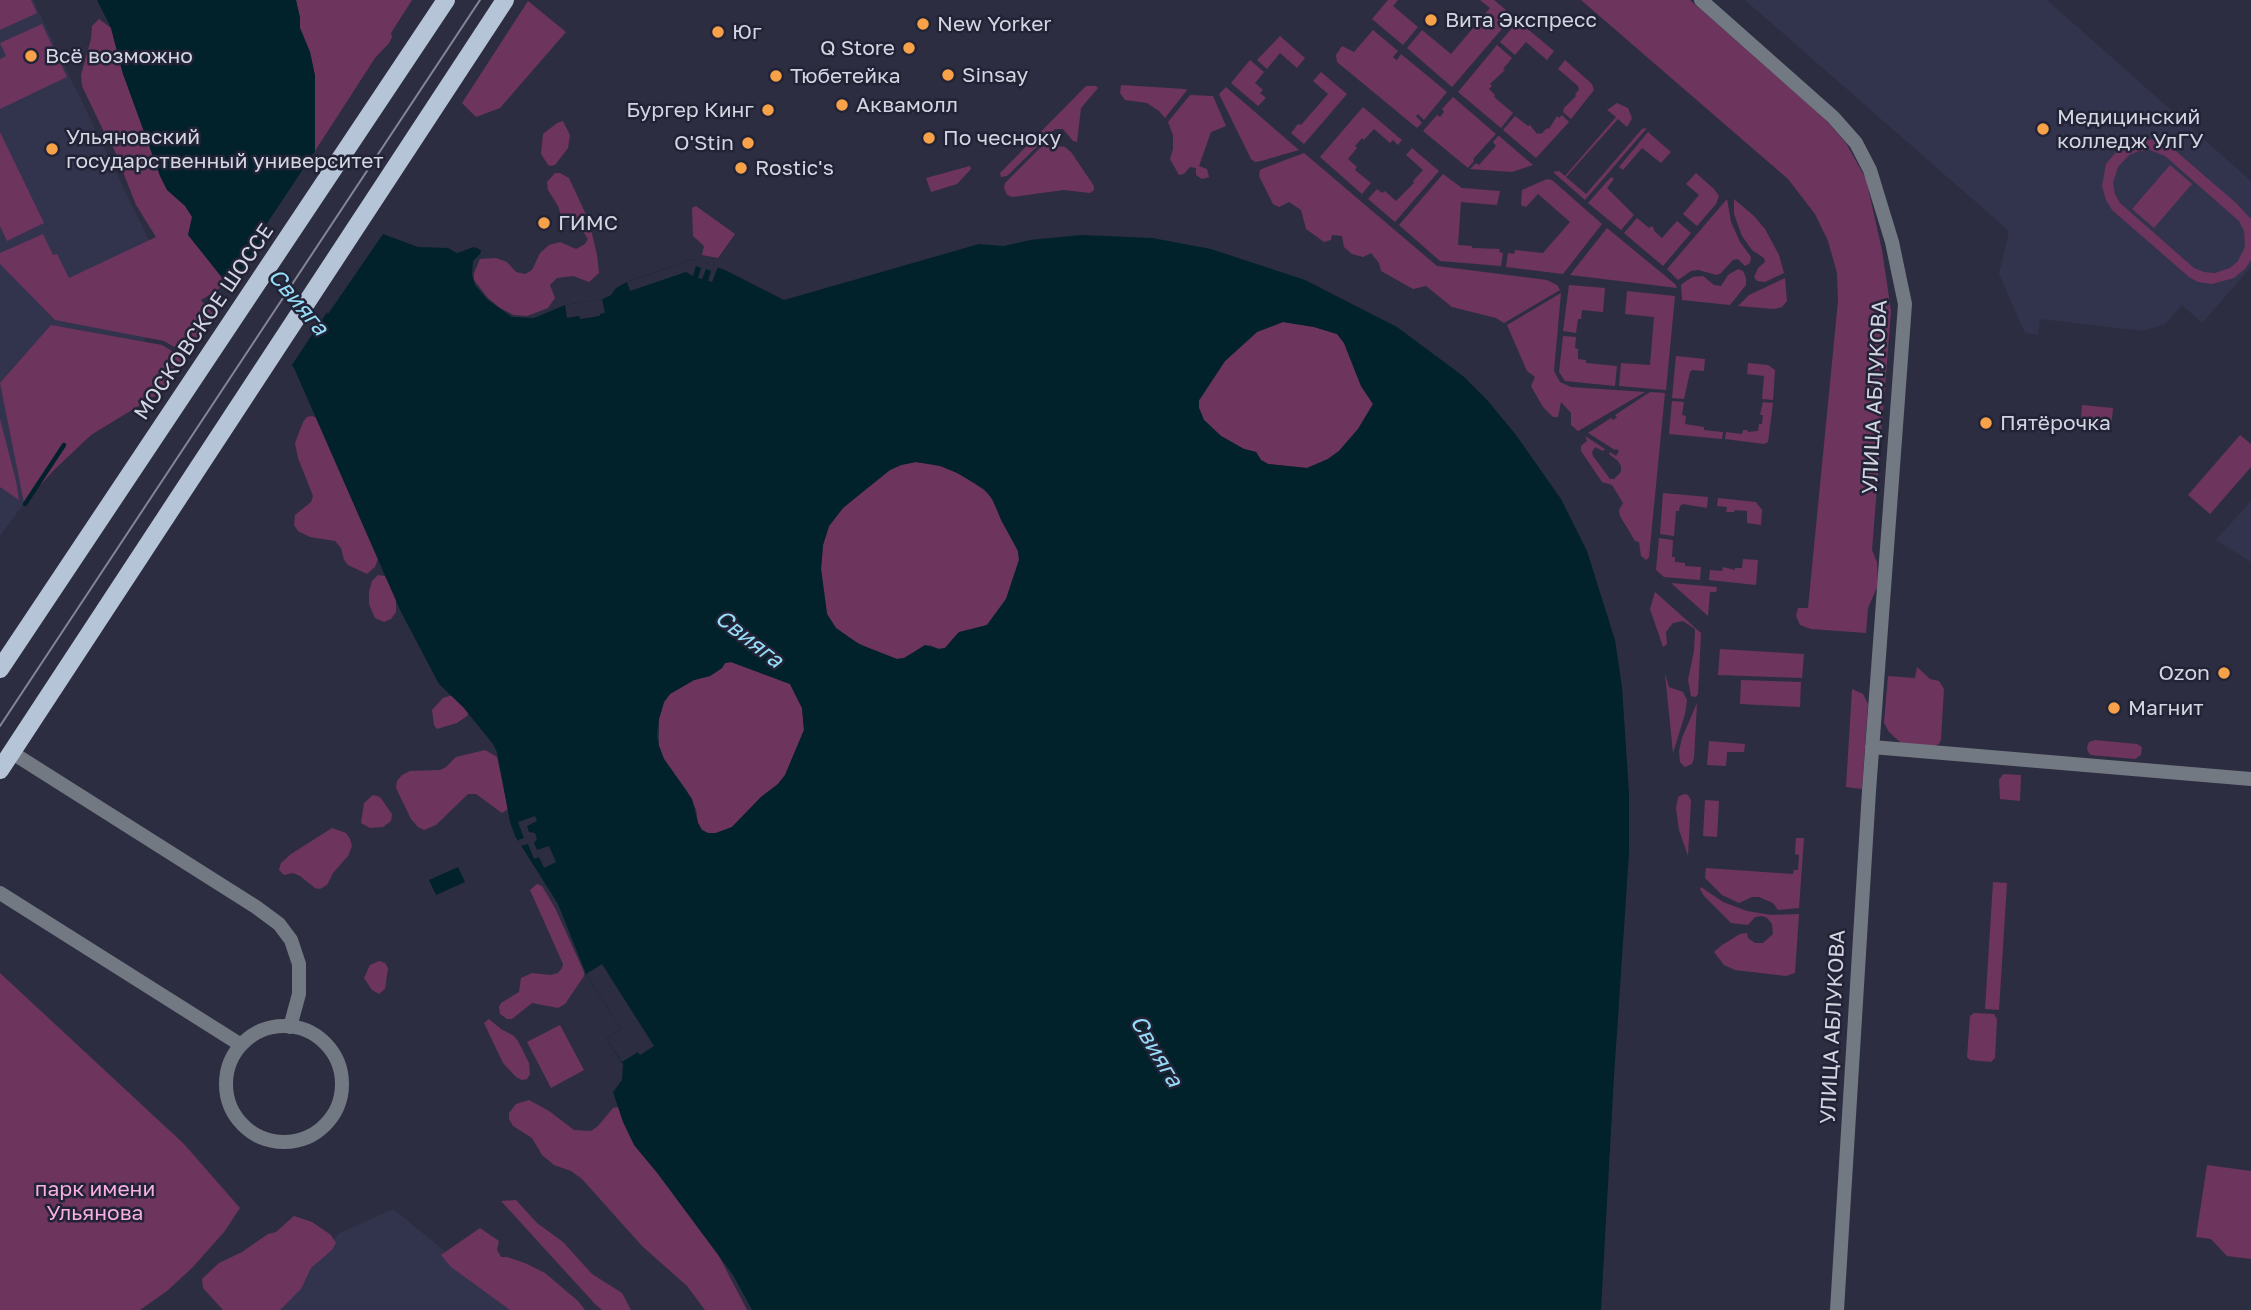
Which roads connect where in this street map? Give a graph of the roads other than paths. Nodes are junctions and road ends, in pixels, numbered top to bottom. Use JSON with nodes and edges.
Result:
{"nodes":[{"id":1,"x":446,"y":0,"type":"edge"},
{"id":2,"x":505,"y":0,"type":"edge"},
{"id":3,"x":1701,"y":0,"type":"edge"},
{"id":4,"x":0,"y":669,"type":"edge"},
{"id":5,"x":1872,"y":747,"type":"junction"},
{"id":6,"x":12,"y":752,"type":"junction"},
{"id":7,"x":0,"y":770,"type":"edge"},
{"id":8,"x":2251,"y":779,"type":"edge"},
{"id":9,"x":0,"y":893,"type":"edge"},
{"id":10,"x":290,"y":1027,"type":"junction"},
{"id":11,"x":241,"y":1045,"type":"junction"},
{"id":12,"x":1837,"y":1310,"type":"edge"}],
"edges":[{"from":1,"to":4,"type":"main road","name":"МОСКОВСКОЕ ШОССЕ"},
{"from":2,"to":6,"type":"main road"},
{"from":3,"to":5,"type":"street","name":"УЛИЦА АБЛУКОВА"},
{"from":5,"to":8,"type":"street"},
{"from":5,"to":12,"type":"street","name":"УЛИЦА АБЛУКОВА"},
{"from":6,"to":7,"type":"main road"},
{"from":6,"to":10,"type":"street"},
{"from":9,"to":11,"type":"street"},
{"from":10,"to":11,"type":"street"},
{"from":10,"to":11,"type":"street"}]}
